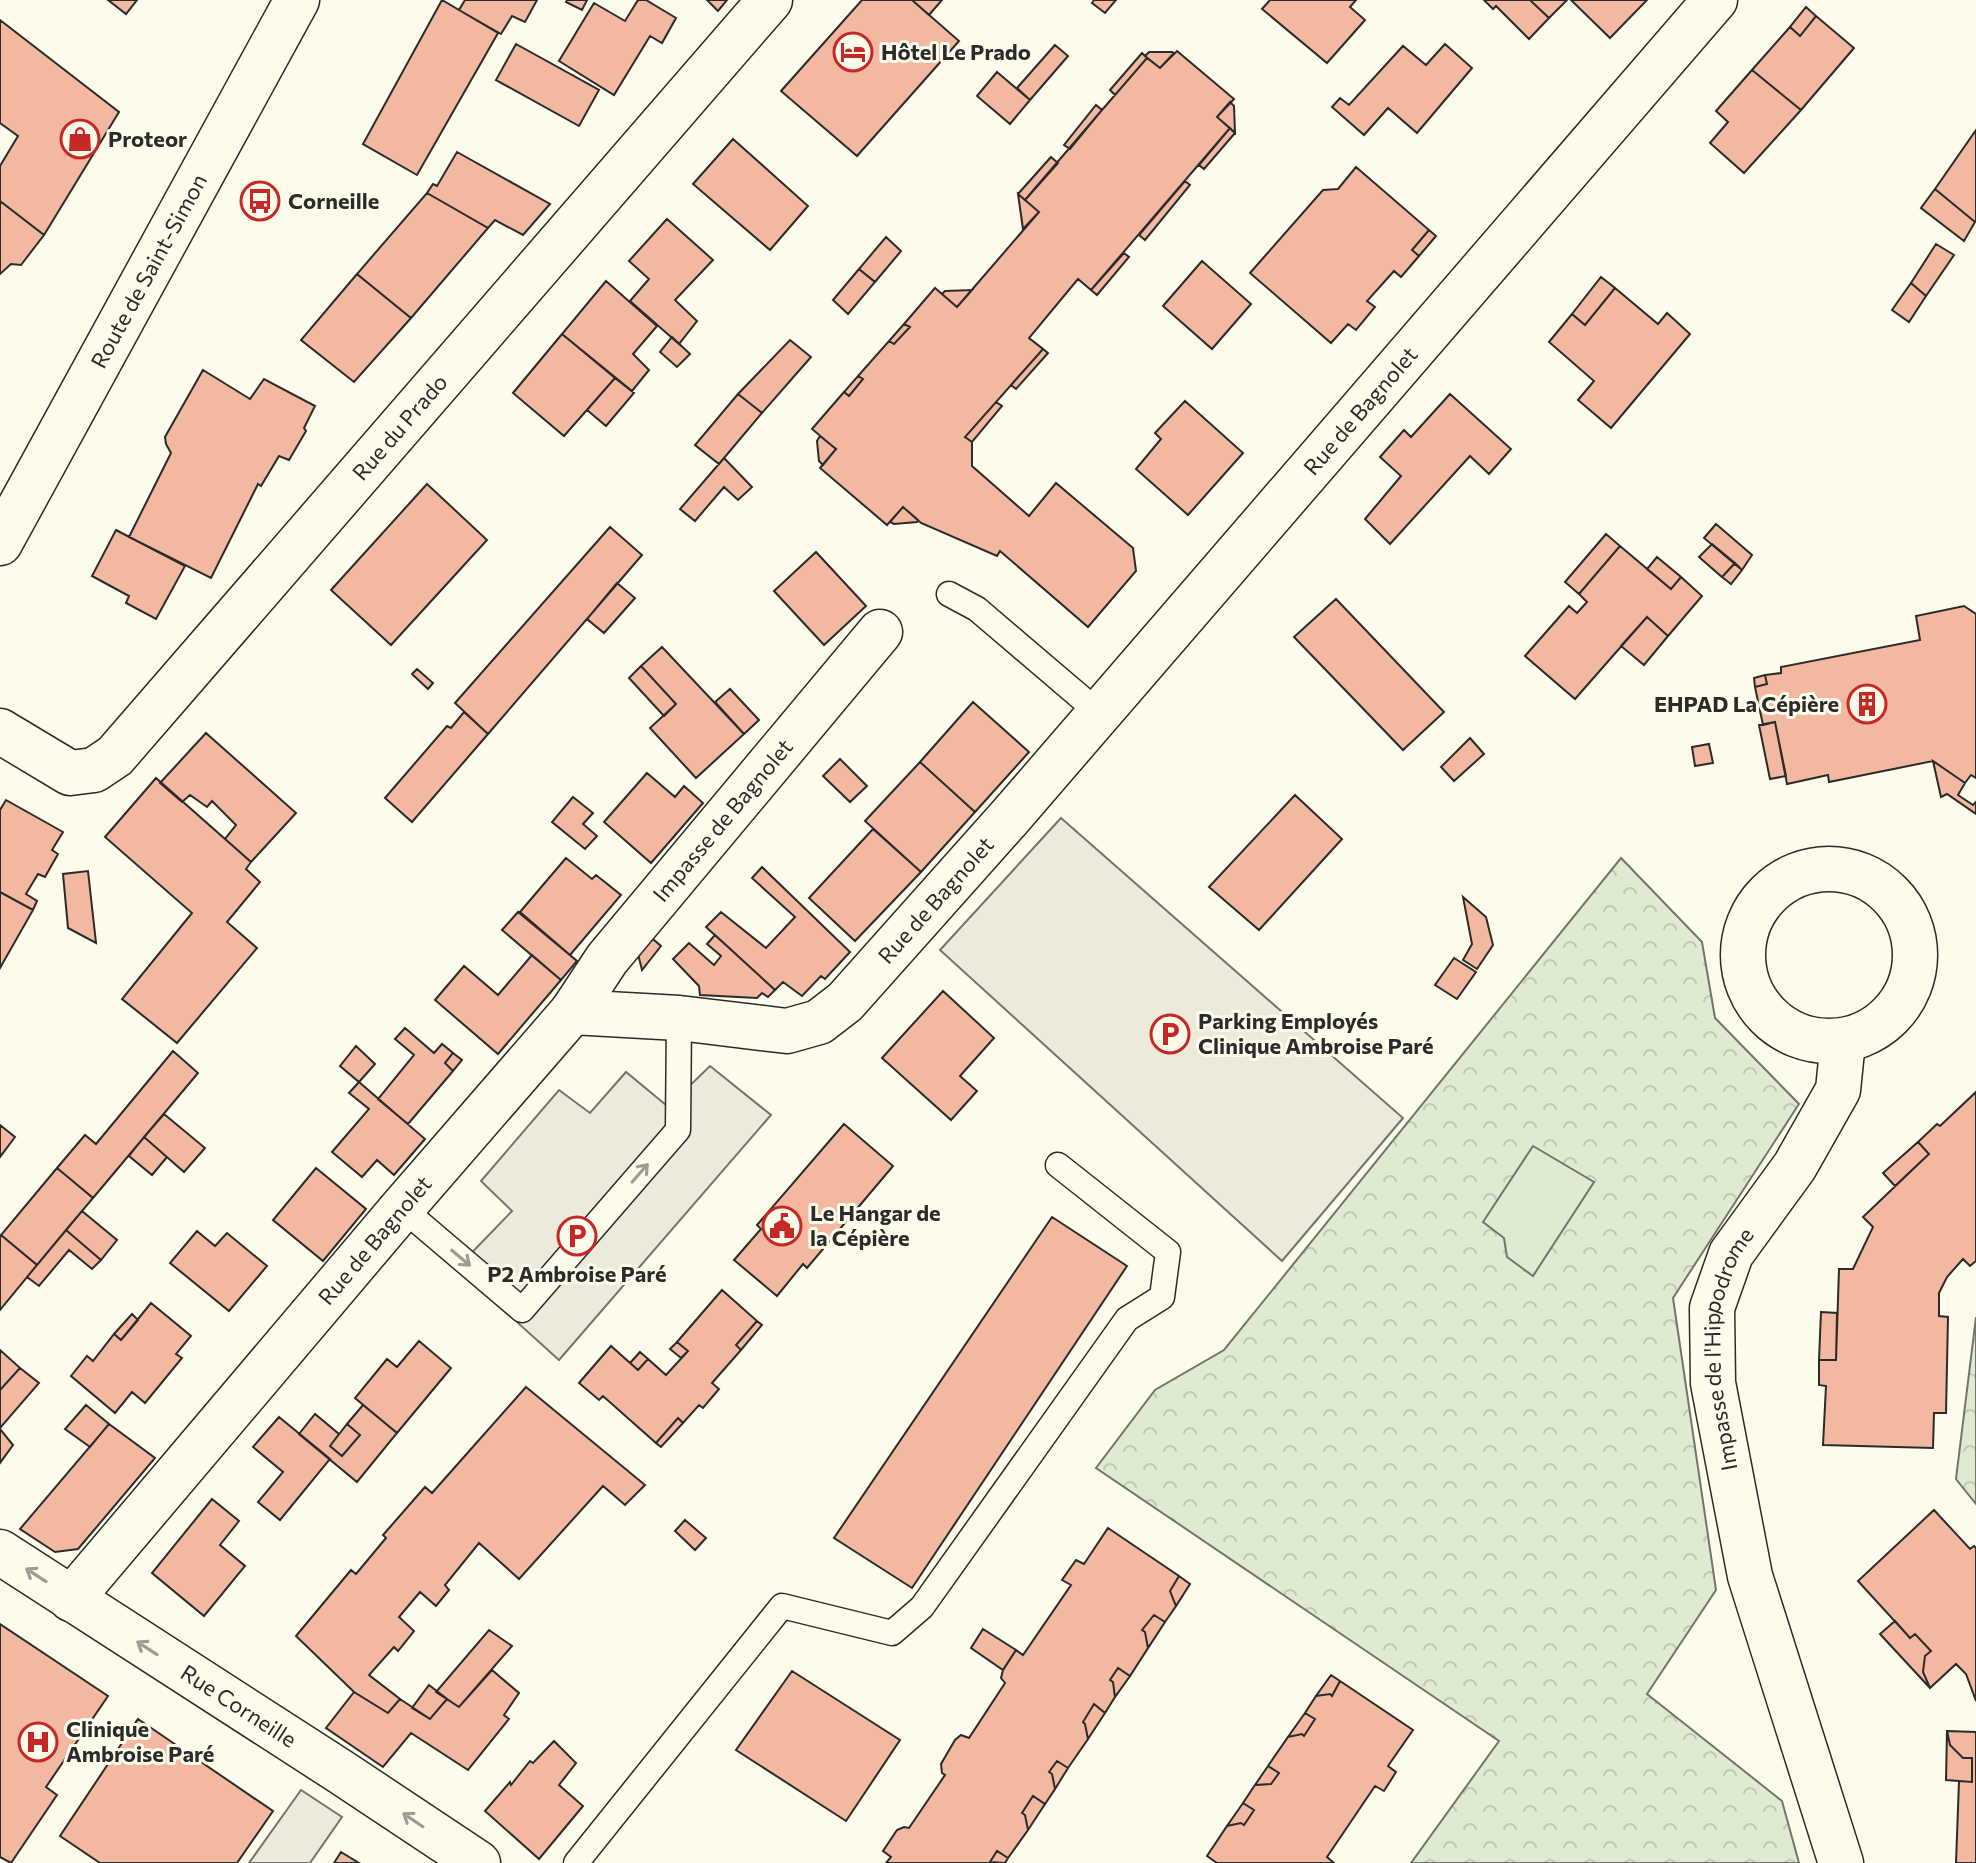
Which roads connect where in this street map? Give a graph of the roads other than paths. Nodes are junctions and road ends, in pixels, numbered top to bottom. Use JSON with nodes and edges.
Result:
{"nodes":[{"id":1,"x":297,"y":0,"type":"edge"},
{"id":2,"x":770,"y":0,"type":"edge"},
{"id":3,"x":1715,"y":0,"type":"edge"},
{"id":4,"x":1,"y":537,"type":"edge"},
{"id":5,"x":949,"y":594,"type":"dead end"},
{"id":6,"x":880,"y":632,"type":"dead end"},
{"id":7,"x":1099,"y":713,"type":"junction"},
{"id":8,"x":0,"y":731,"type":"edge"},
{"id":9,"x":572,"y":1012,"type":"junction"},
{"id":10,"x":679,"y":1018,"type":"junction"},
{"id":11,"x":1843,"y":1041,"type":"dead end"},
{"id":12,"x":1058,"y":1165,"type":"dead end"},
{"id":13,"x":402,"y":1208,"type":"junction"},
{"id":14,"x":0,"y":1552,"type":"edge"},
{"id":15,"x":71,"y":1599,"type":"junction"},
{"id":16,"x":478,"y":1863,"type":"edge"},
{"id":17,"x":576,"y":1863,"type":"edge"},
{"id":18,"x":1841,"y":1863,"type":"edge"}],
"edges":[{"from":1,"to":4,"type":"street","name":"Route de Saint-Simon"},
{"from":2,"to":8,"type":"street","name":"Rue du Prado"},
{"from":3,"to":7,"type":"street","name":"Rue de Bagnolet"},
{"from":5,"to":7,"type":"lane"},
{"from":6,"to":9,"type":"street","name":"Impasse de Bagnolet"},
{"from":7,"to":10,"type":"street","name":"Rue de Bagnolet"},
{"from":9,"to":10,"type":"street","name":"Rue de Bagnolet"},
{"from":9,"to":13,"type":"street","name":"Rue de Bagnolet"},
{"from":13,"to":10,"type":"lane","one_way":true},
{"from":11,"to":18,"type":"street","name":"Impasse de l'Hippodrome"},
{"from":12,"to":17,"type":"lane"},
{"from":13,"to":15,"type":"street","name":"Rue de Bagnolet"},
{"from":15,"to":14,"type":"street","name":"Rue Corneille","one_way":true},
{"from":16,"to":15,"type":"street","name":"Rue Corneille","one_way":true}]}
